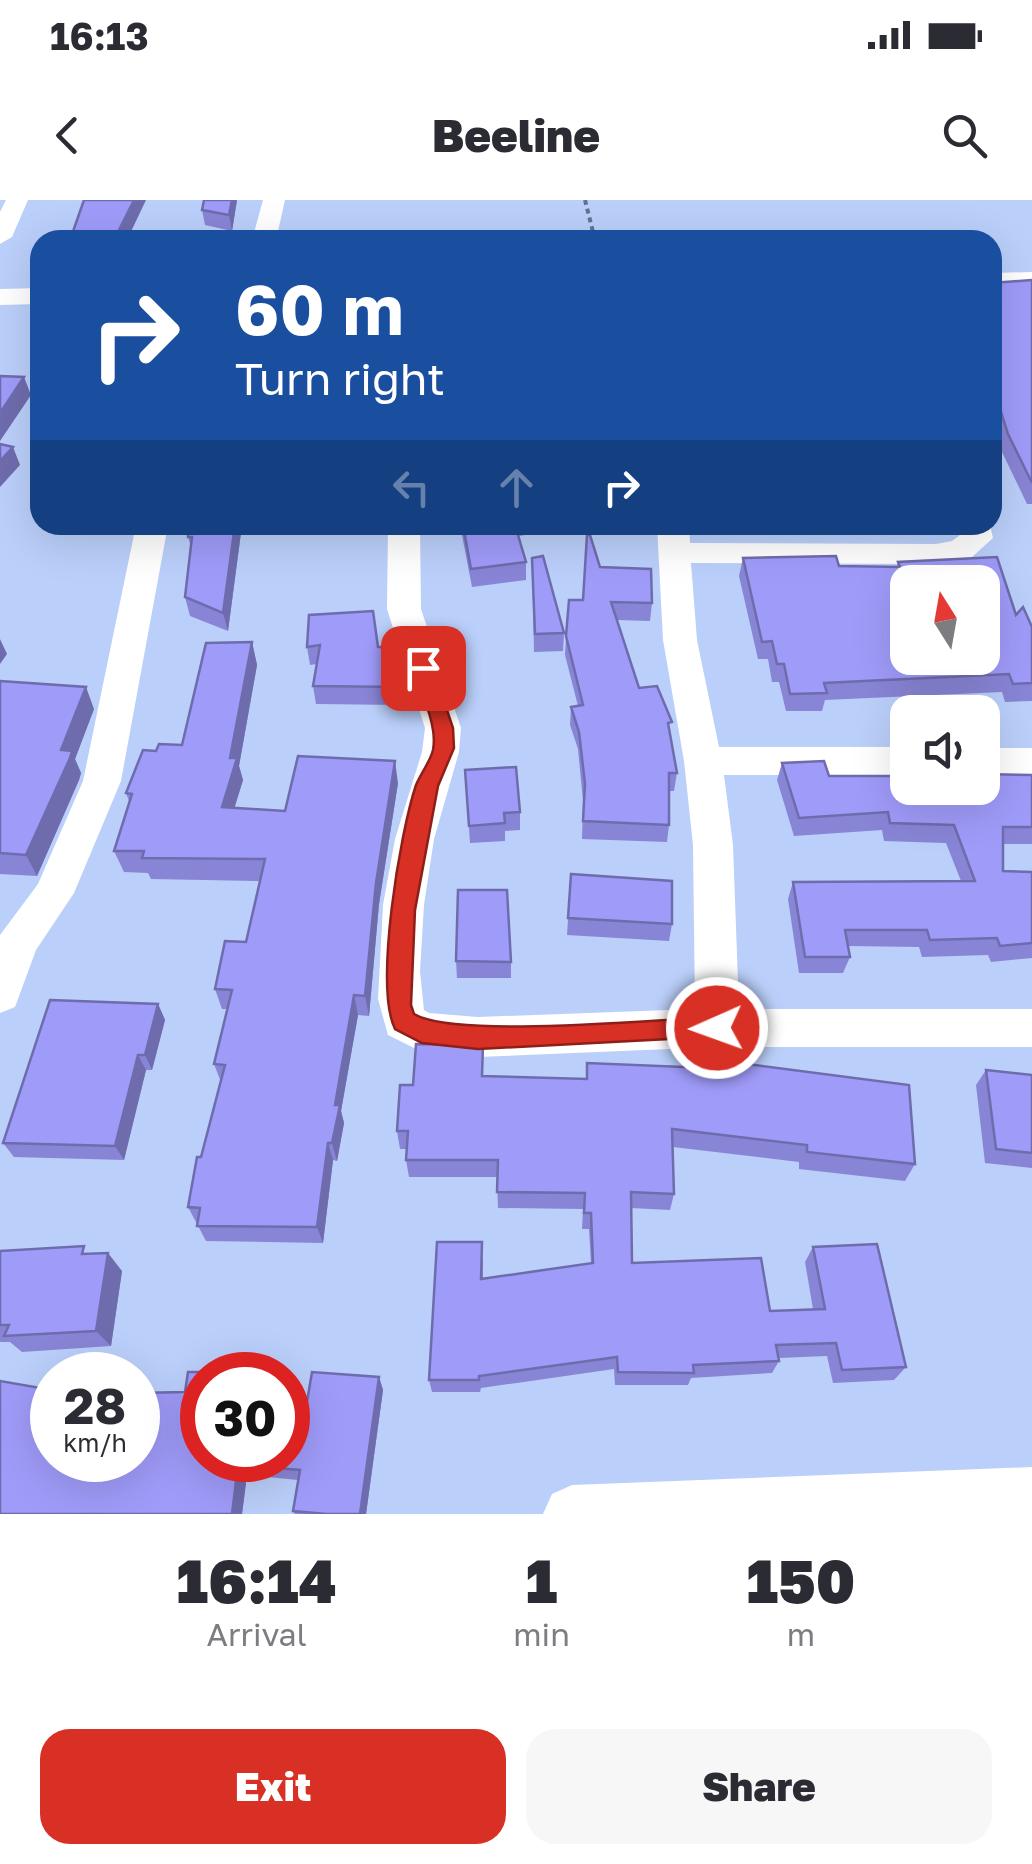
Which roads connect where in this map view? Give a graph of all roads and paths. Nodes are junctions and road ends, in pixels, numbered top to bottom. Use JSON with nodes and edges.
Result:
{"nodes":[{"id":1,"x":17,"y":200,"type":"edge"},
{"id":2,"x":274,"y":200,"type":"edge"},
{"id":3,"x":586,"y":200,"type":"edge"},
{"id":4,"x":266,"y":230,"type":"edge"},
{"id":5,"x":593,"y":230,"type":"edge"},
{"id":6,"x":0,"y":237,"type":"edge"},
{"id":7,"x":1002,"y":280,"type":"edge"},
{"id":8,"x":1032,"y":280,"type":"edge"},
{"id":9,"x":30,"y":296,"type":"edge"},
{"id":10,"x":0,"y":297,"type":"edge"},
{"id":11,"x":150,"y":535,"type":"edge"},
{"id":12,"x":404,"y":535,"type":"edge"},
{"id":13,"x":977,"y":535,"type":"edge"},
{"id":14,"x":674,"y":539,"type":"edge"},
{"id":15,"x":703,"y":761,"type":"junction"},
{"id":16,"x":890,"y":762,"type":"edge"},
{"id":17,"x":1000,"y":762,"type":"edge"},
{"id":18,"x":1032,"y":762,"type":"edge"},
{"id":19,"x":0,"y":994,"type":"edge"},
{"id":20,"x":717,"y":1028,"type":"junction"},
{"id":21,"x":1032,"y":1028,"type":"edge"},
{"id":22,"x":1032,"y":1495,"type":"edge"},
{"id":23,"x":572,"y":1514,"type":"edge"}],
"edges":[{"from":1,"to":6,"type":"street"},
{"from":2,"to":4,"type":"street"},
{"from":3,"to":5,"type":"path"},
{"from":7,"to":8,"type":"street"},
{"from":9,"to":10,"type":"street"},
{"from":11,"to":19,"type":"street"},
{"from":12,"to":20,"type":"street"},
{"from":13,"to":14,"type":"street"},
{"from":14,"to":15,"type":"street"},
{"from":15,"to":16,"type":"street"},
{"from":15,"to":20,"type":"street"},
{"from":17,"to":18,"type":"street"},
{"from":20,"to":21,"type":"street"},
{"from":22,"to":23,"type":"street"}]}
